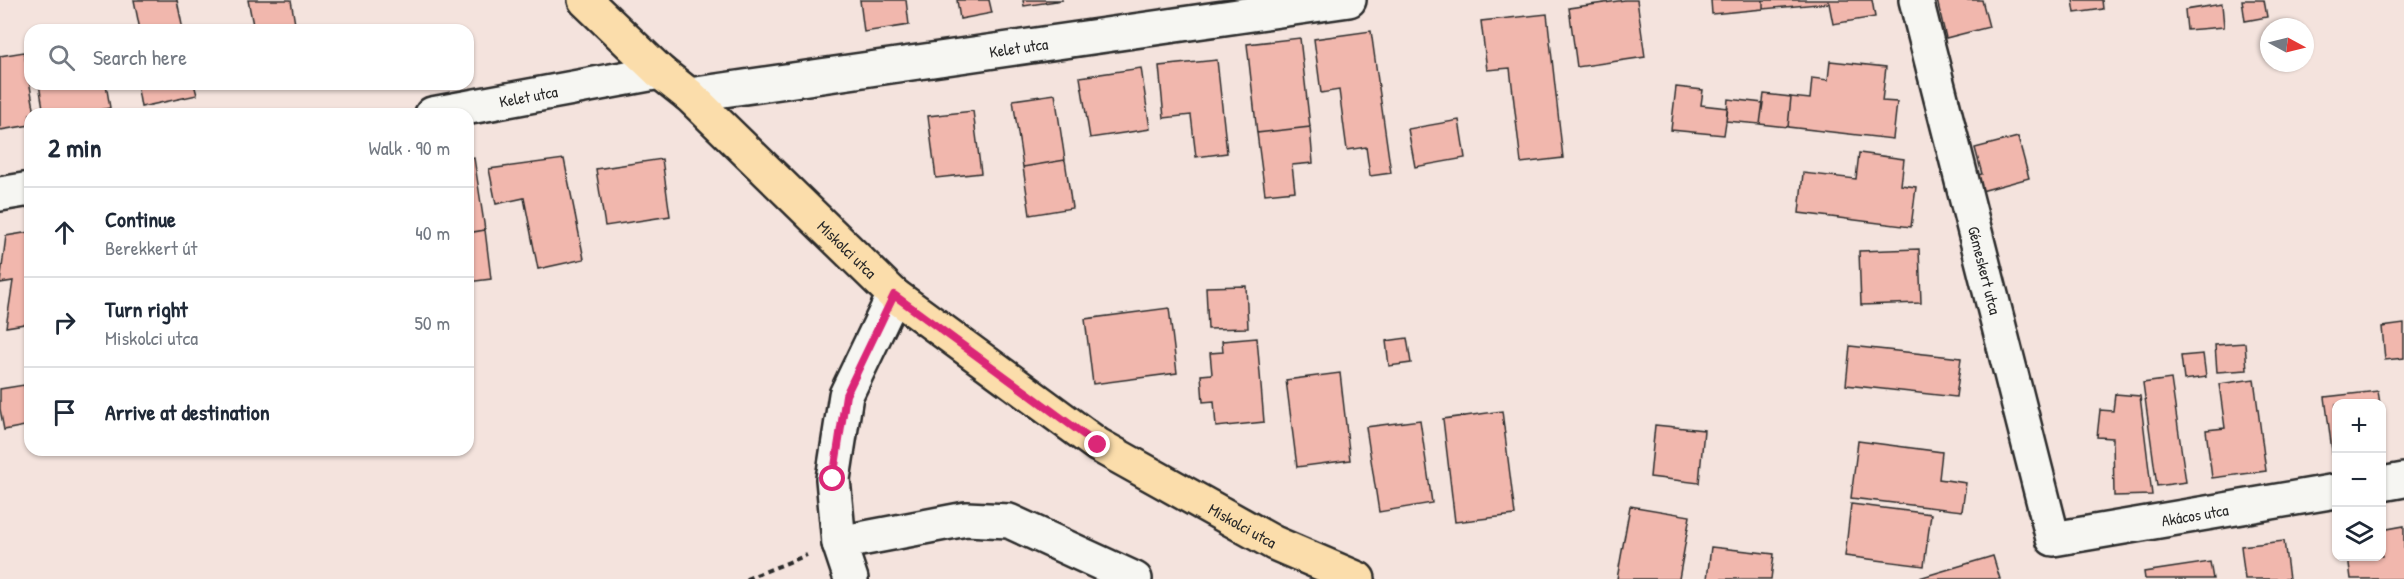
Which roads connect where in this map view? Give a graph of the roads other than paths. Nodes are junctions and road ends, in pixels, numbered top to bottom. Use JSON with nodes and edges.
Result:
{"nodes":[{"id":1,"x":585,"y":0,"type":"edge"},
{"id":2,"x":1350,"y":0,"type":"edge"},
{"id":3,"x":1916,"y":0,"type":"edge"},
{"id":4,"x":660,"y":72,"type":"junction"},
{"id":5,"x":689,"y":95,"type":"junction"},
{"id":6,"x":465,"y":108,"type":"edge"},
{"id":7,"x":24,"y":190,"type":"edge"},
{"id":8,"x":0,"y":194,"type":"edge"},
{"id":9,"x":894,"y":295,"type":"junction"},
{"id":10,"x":2404,"y":480,"type":"edge"},
{"id":11,"x":2386,"y":483,"type":"edge"},
{"id":12,"x":2332,"y":492,"type":"edge"},
{"id":13,"x":2053,"y":539,"type":"joint"},
{"id":14,"x":839,"y":543,"type":"junction"},
{"id":15,"x":851,"y":579,"type":"edge"},
{"id":16,"x":1135,"y":579,"type":"edge"},
{"id":17,"x":1358,"y":579,"type":"edge"}],
"edges":[{"from":1,"to":4,"type":"main road","name":"Miskolci utca"},
{"from":2,"to":5,"type":"street","name":"Kelet utca"},
{"from":3,"to":13,"type":"street","name":"Gémeskert utca"},
{"from":4,"to":5,"type":"main road","name":"Miskolci utca"},
{"from":4,"to":6,"type":"street","name":"Kelet utca"},
{"from":5,"to":9,"type":"main road","name":"Miskolci utca"},
{"from":7,"to":8,"type":"street"},
{"from":9,"to":14,"type":"street"},
{"from":9,"to":17,"type":"main road","name":"Miskolci utca"},
{"from":10,"to":11,"type":"street"},
{"from":12,"to":13,"type":"street","name":"Akácos utca"},
{"from":14,"to":15,"type":"street"},
{"from":14,"to":16,"type":"street"}]}
